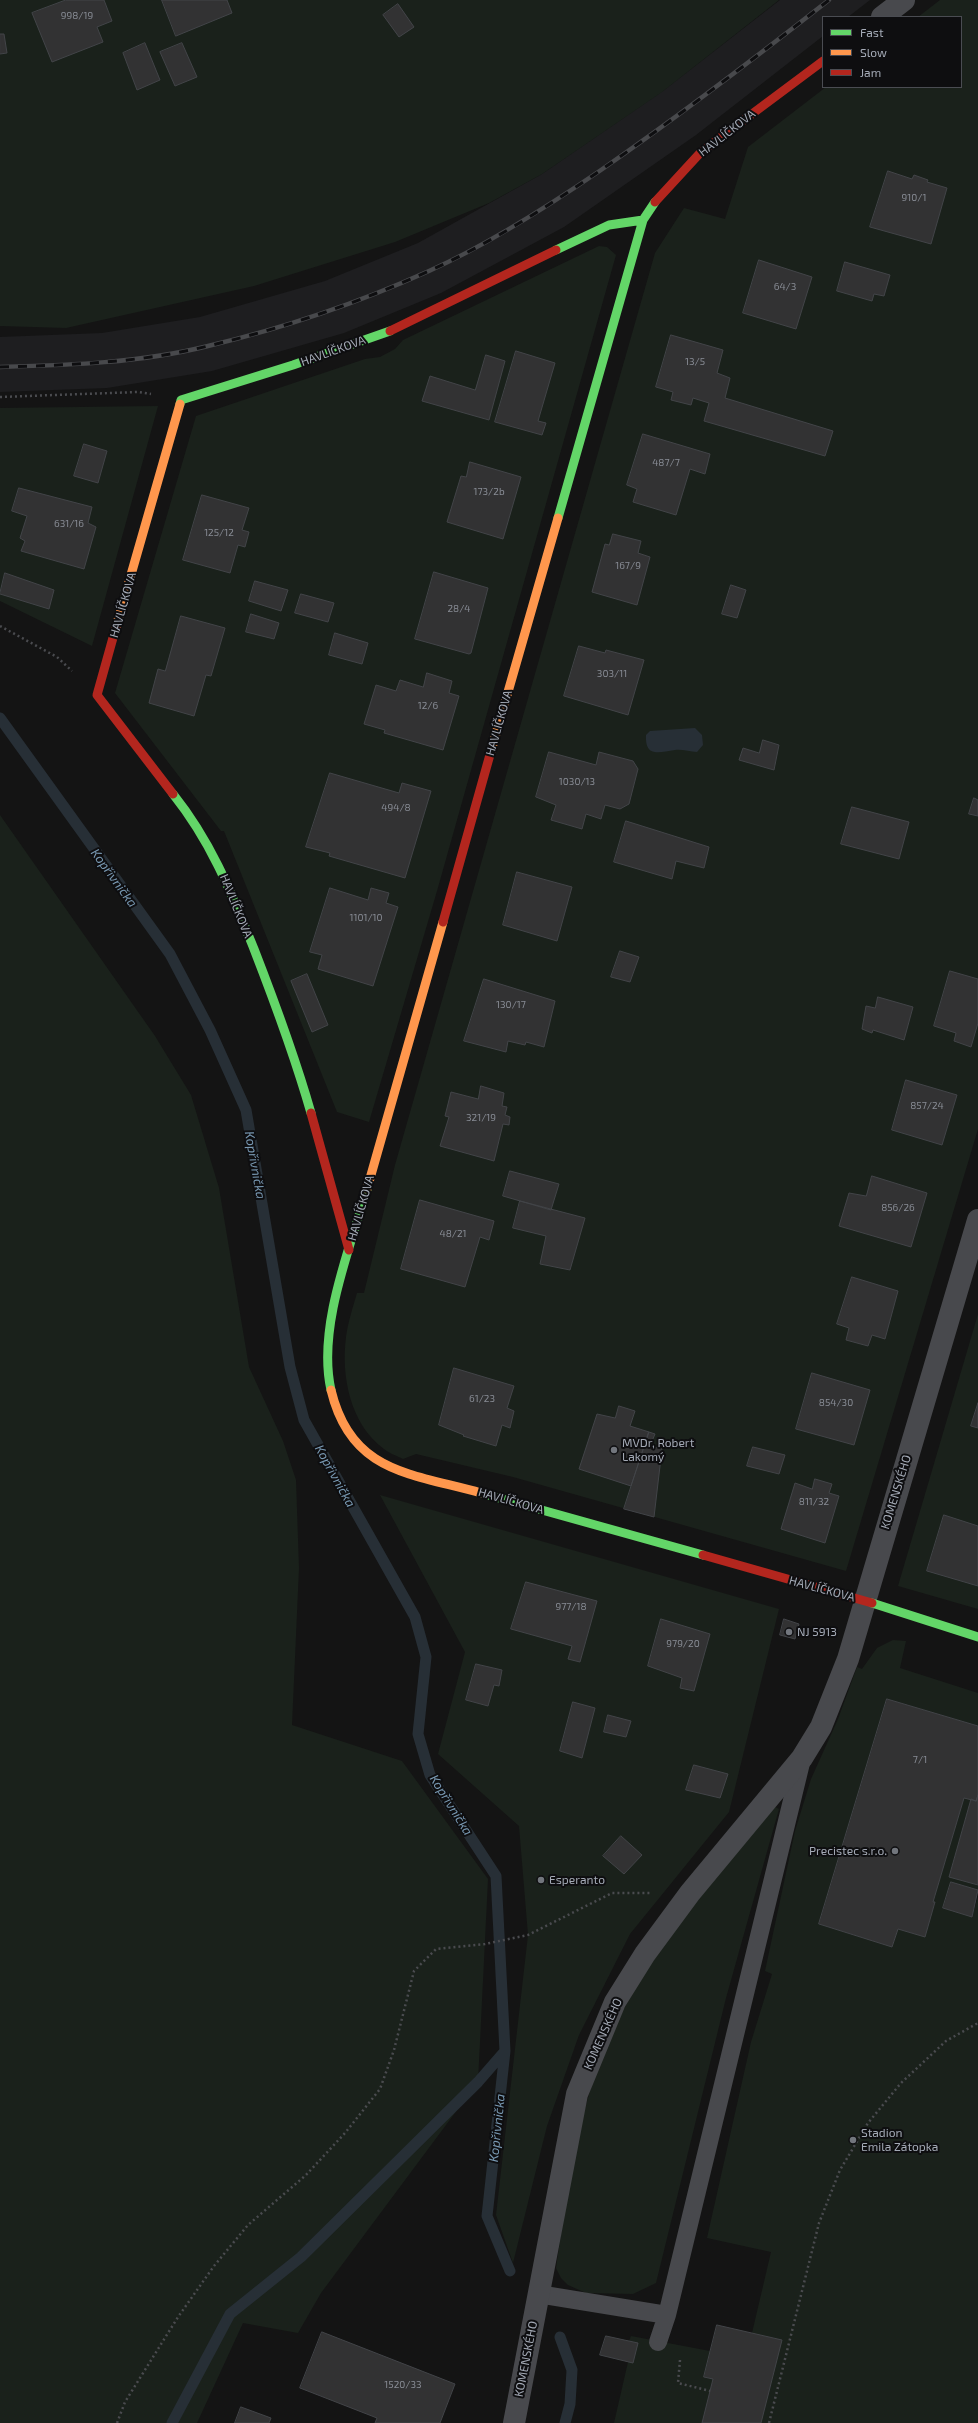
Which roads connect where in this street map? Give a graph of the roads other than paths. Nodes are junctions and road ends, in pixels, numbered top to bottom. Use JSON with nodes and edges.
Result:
{"nodes":[{"id":1,"x":904,"y":0,"type":"edge"},
{"id":2,"x":883,"y":16,"type":"edge"},
{"id":3,"x":822,"y":62,"type":"edge"},
{"id":4,"x":643,"y":220,"type":"junction"},
{"id":5,"x":978,"y":1220,"type":"edge"},
{"id":6,"x":349,"y":1250,"type":"junction"},
{"id":7,"x":866,"y":1601,"type":"junction"},
{"id":8,"x":978,"y":1637,"type":"edge"},
{"id":9,"x":802,"y":1758,"type":"junction"},
{"id":10,"x":538,"y":2294,"type":"junction"},
{"id":11,"x":667,"y":2315,"type":"junction"},
{"id":12,"x":658,"y":2342,"type":"dead end"},
{"id":13,"x":514,"y":2423,"type":"edge"}],
"edges":[{"from":1,"to":2,"type":"street"},
{"from":3,"to":4,"type":"street","name":"HAVLÍČKOVA"},
{"from":4,"to":6,"type":"street","name":"HAVLÍČKOVA"},
{"from":4,"to":6,"type":"street","name":"HAVLÍČKOVA"},
{"from":5,"to":7,"type":"street","name":"KOMENSKÉHO"},
{"from":6,"to":7,"type":"street","name":"HAVLÍČKOVA"},
{"from":7,"to":8,"type":"street","name":"HAVLÍČKOVA"},
{"from":7,"to":9,"type":"street","name":"KOMENSKÉHO"},
{"from":9,"to":10,"type":"street","name":"KOMENSKÉHO"},
{"from":9,"to":11,"type":"lane","name":"KOMENSKÉHO"},
{"from":10,"to":11,"type":"lane"},
{"from":10,"to":13,"type":"street","name":"KOMENSKÉHO"},
{"from":11,"to":12,"type":"lane","name":"KOMENSKÉHO"}]}
